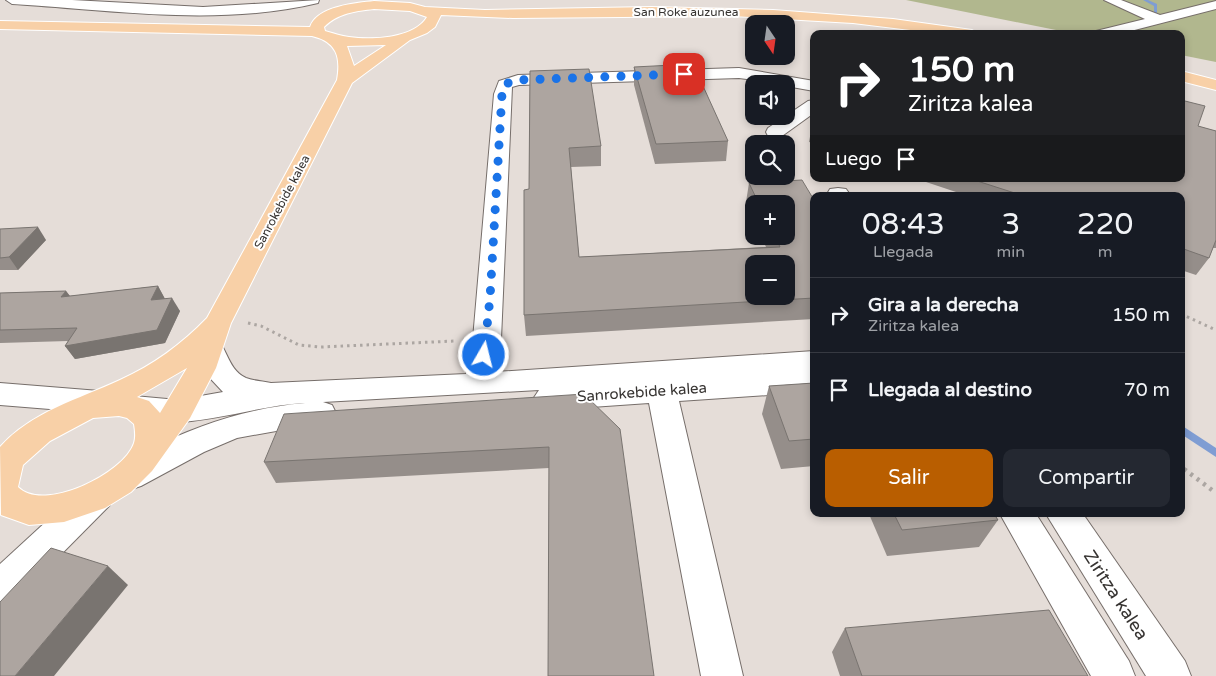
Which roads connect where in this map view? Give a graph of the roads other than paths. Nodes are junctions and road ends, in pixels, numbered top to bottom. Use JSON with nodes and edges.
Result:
{"nodes":[{"id":1,"x":12,"y":0,"type":"edge"},
{"id":2,"x":313,"y":0,"type":"edge"},
{"id":3,"x":1110,"y":0,"type":"edge"},
{"id":4,"x":1216,"y":5,"type":"edge"},
{"id":5,"x":429,"y":10,"type":"junction"},
{"id":6,"x":331,"y":14,"type":"junction"},
{"id":7,"x":0,"y":16,"type":"edge"},
{"id":8,"x":1158,"y":19,"type":"junction"},
{"id":9,"x":0,"y":25,"type":"edge"},
{"id":10,"x":459,"y":26,"type":"dead end"},
{"id":11,"x":441,"y":28,"type":"dead end"},
{"id":12,"x":888,"y":30,"type":"edge"},
{"id":13,"x":944,"y":30,"type":"edge"},
{"id":14,"x":1117,"y":30,"type":"edge"},
{"id":15,"x":319,"y":33,"type":"junction"},
{"id":16,"x":418,"y":33,"type":"junction"},
{"id":17,"x":334,"y":39,"type":"junction"},
{"id":18,"x":1185,"y":77,"type":"edge"},
{"id":19,"x":345,"y":80,"type":"junction"},
{"id":20,"x":1185,"y":84,"type":"edge"},
{"id":21,"x":810,"y":85,"type":"edge"},
{"id":22,"x":1216,"y":85,"type":"edge"},
{"id":23,"x":1216,"y":92,"type":"edge"},
{"id":24,"x":810,"y":107,"type":"edge"},
{"id":25,"x":775,"y":132,"type":"dead end"},
{"id":26,"x":214,"y":336,"type":"junction"},
{"id":27,"x":810,"y":360,"type":"edge"},
{"id":28,"x":810,"y":381,"type":"edge"},
{"id":29,"x":478,"y":384,"type":"junction"},
{"id":30,"x":276,"y":393,"type":"junction"},
{"id":31,"x":0,"y":394,"type":"edge"},
{"id":32,"x":664,"y":401,"type":"dead end"},
{"id":33,"x":108,"y":406,"type":"junction"},
{"id":34,"x":178,"y":412,"type":"junction"},
{"id":35,"x":150,"y":446,"type":"junction"},
{"id":36,"x":1,"y":487,"type":"edge"},
{"id":37,"x":110,"y":487,"type":"junction"},
{"id":38,"x":1019,"y":517,"type":"edge"},
{"id":39,"x":1065,"y":517,"type":"edge"},
{"id":40,"x":0,"y":589,"type":"edge"},
{"id":41,"x":722,"y":676,"type":"edge"},
{"id":42,"x":1114,"y":676,"type":"edge"},
{"id":43,"x":1170,"y":676,"type":"edge"}],
"edges":[{"from":1,"to":2,"type":"street"},
{"from":3,"to":8,"type":"street"},
{"from":4,"to":8,"type":"street"},
{"from":5,"to":6,"type":"main road","name":"San Roke auzunea"},
{"from":5,"to":13,"type":"main road","name":"San Roke auzunea"},
{"from":5,"to":16,"type":"main road"},
{"from":6,"to":7,"type":"main road","name":"San Roke auzunea"},
{"from":6,"to":15,"type":"main road"},
{"from":8,"to":14,"type":"street"},
{"from":9,"to":15,"type":"main road"},
{"from":10,"to":12,"type":"main road"},
{"from":11,"to":16,"type":"main road"},
{"from":15,"to":17,"type":"main road"},
{"from":16,"to":17,"type":"main road"},
{"from":16,"to":19,"type":"main road"},
{"from":17,"to":19,"type":"main road"},
{"from":18,"to":22,"type":"main road"},
{"from":19,"to":26,"type":"main road","name":"Sanrokebide kalea"},
{"from":20,"to":23,"type":"main road"},
{"from":21,"to":29,"type":"street"},
{"from":24,"to":25,"type":"street"},
{"from":26,"to":30,"type":"street"},
{"from":26,"to":33,"type":"main road"},
{"from":26,"to":34,"type":"main road","name":"Sanrokebide kalea"},
{"from":27,"to":29,"type":"street","name":"Sanrokebide kalea"},
{"from":28,"to":37,"type":"street","name":"Sanrokebide kalea"},
{"from":29,"to":30,"type":"street","name":"Sanrokebide kalea"},
{"from":30,"to":34,"type":"street","name":"Sanrokebide kalea"},
{"from":31,"to":33,"type":"street","name":"Sanrokebide kalea"},
{"from":32,"to":41,"type":"street"},
{"from":33,"to":34,"type":"street","name":"Sanrokebide kalea"},
{"from":33,"to":35,"type":"main road"},
{"from":33,"to":36,"type":"main road"},
{"from":34,"to":35,"type":"main road","name":"Sanrokebide kalea"},
{"from":35,"to":37,"type":"main road","name":"Sanrokebide kalea"},
{"from":36,"to":37,"type":"main road"},
{"from":37,"to":40,"type":"street","name":"Sanrokebide kalea"},
{"from":38,"to":42,"type":"street"},
{"from":39,"to":43,"type":"street","name":"Ziritza kalea"}]}
